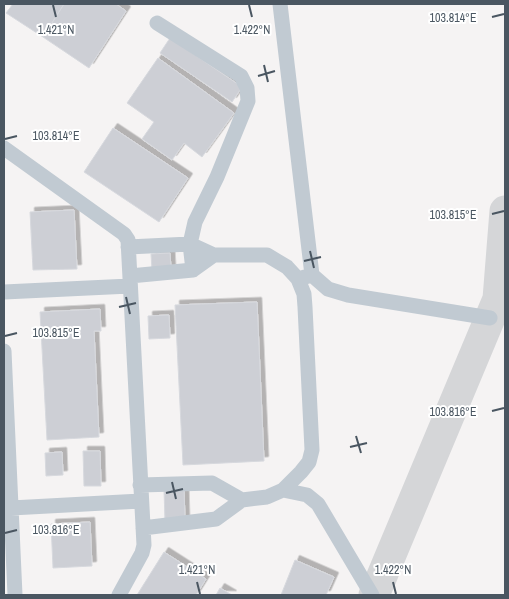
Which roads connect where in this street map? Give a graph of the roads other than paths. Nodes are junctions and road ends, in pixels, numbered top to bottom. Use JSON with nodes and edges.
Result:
{"nodes":[{"id":1,"x":280,"y":4,"type":"edge"},
{"id":2,"x":157,"y":23,"type":"dead end"},
{"id":3,"x":4,"y":148,"type":"edge"},
{"id":4,"x":190,"y":244,"type":"junction"},
{"id":5,"x":128,"y":246,"type":"junction"},
{"id":6,"x":214,"y":255,"type":"junction"},
{"id":7,"x":193,"y":270,"type":"junction"},
{"id":8,"x":305,"y":277,"type":"junction"},
{"id":9,"x":130,"y":281,"type":"junction"},
{"id":10,"x":4,"y":292,"type":"edge"},
{"id":11,"x":490,"y":318,"type":"dead end"},
{"id":12,"x":4,"y":351,"type":"edge"},
{"id":13,"x":140,"y":485,"type":"junction"},
{"id":14,"x":283,"y":490,"type":"junction"},
{"id":15,"x":242,"y":500,"type":"junction"},
{"id":16,"x":141,"y":501,"type":"junction"},
{"id":17,"x":11,"y":508,"type":"junction"},
{"id":18,"x":143,"y":528,"type":"junction"},
{"id":19,"x":15,"y":595,"type":"edge"},
{"id":20,"x":119,"y":595,"type":"edge"},
{"id":21,"x":372,"y":595,"type":"edge"}],
"edges":[{"from":1,"to":8,"type":"lane"},
{"from":2,"to":4,"type":"lane"},
{"from":3,"to":5,"type":"lane"},
{"from":4,"to":5,"type":"lane"},
{"from":4,"to":6,"type":"lane"},
{"from":4,"to":7,"type":"lane"},
{"from":5,"to":9,"type":"lane"},
{"from":6,"to":7,"type":"lane"},
{"from":6,"to":8,"type":"lane"},
{"from":7,"to":9,"type":"lane"},
{"from":8,"to":11,"type":"lane"},
{"from":8,"to":14,"type":"lane"},
{"from":9,"to":10,"type":"lane"},
{"from":9,"to":13,"type":"lane"},
{"from":12,"to":17,"type":"lane"},
{"from":13,"to":15,"type":"lane"},
{"from":13,"to":16,"type":"lane"},
{"from":14,"to":15,"type":"lane"},
{"from":14,"to":21,"type":"lane"},
{"from":15,"to":18,"type":"lane"},
{"from":16,"to":17,"type":"lane"},
{"from":16,"to":18,"type":"lane"},
{"from":17,"to":19,"type":"lane"},
{"from":18,"to":20,"type":"lane"}]}
